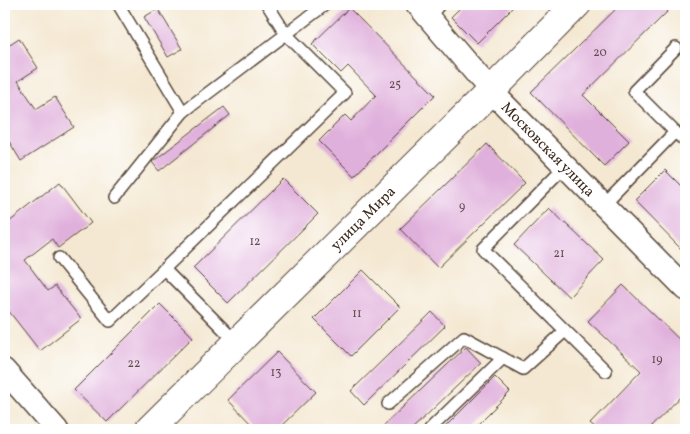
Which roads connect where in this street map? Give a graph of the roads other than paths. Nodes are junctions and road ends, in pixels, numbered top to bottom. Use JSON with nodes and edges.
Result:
{"nodes":[{"id":1,"x":118,"y":4,"type":"edge"},
{"id":2,"x":267,"y":4,"type":"edge"},
{"id":3,"x":326,"y":4,"type":"edge"},
{"id":4,"x":576,"y":4,"type":"edge"},
{"id":5,"x":429,"y":8,"type":"edge"},
{"id":6,"x":286,"y":34,"type":"junction"},
{"id":7,"x":676,"y":48,"type":"dead end"},
{"id":8,"x":491,"y":91,"type":"junction"},
{"id":9,"x":183,"y":112,"type":"junction"},
{"id":10,"x":675,"y":132,"type":"junction"},
{"id":11,"x":686,"y":142,"type":"edge"},
{"id":12,"x":565,"y":166,"type":"junction"},
{"id":13,"x":114,"y":198,"type":"dead end"},
{"id":14,"x":604,"y":205,"type":"junction"},
{"id":15,"x":59,"y":258,"type":"dead end"},
{"id":16,"x":164,"y":269,"type":"junction"},
{"id":17,"x":686,"y":289,"type":"edge"},
{"id":18,"x":565,"y":331,"type":"junction"},
{"id":19,"x":236,"y":343,"type":"junction"},
{"id":20,"x":503,"y":358,"type":"junction"},
{"id":21,"x":4,"y":370,"type":"edge"},
{"id":22,"x":606,"y":372,"type":"dead end"},
{"id":23,"x":388,"y":404,"type":"dead end"},
{"id":24,"x":56,"y":430,"type":"edge"},
{"id":25,"x":149,"y":430,"type":"edge"},
{"id":26,"x":429,"y":430,"type":"edge"}],
"edges":[{"from":1,"to":9,"type":"lane"},
{"from":2,"to":6,"type":"lane"},
{"from":3,"to":6,"type":"lane"},
{"from":4,"to":8,"type":"street","name":"улица Мира"},
{"from":5,"to":8,"type":"street","name":"Московская улица"},
{"from":6,"to":9,"type":"lane"},
{"from":6,"to":16,"type":"lane"},
{"from":7,"to":10,"type":"lane"},
{"from":8,"to":12,"type":"street","name":"Московская улица"},
{"from":8,"to":19,"type":"street","name":"улица Мира"},
{"from":9,"to":13,"type":"lane"},
{"from":10,"to":11,"type":"lane"},
{"from":10,"to":14,"type":"lane"},
{"from":12,"to":14,"type":"street","name":"Московская улица"},
{"from":12,"to":18,"type":"lane"},
{"from":14,"to":17,"type":"street","name":"Московская улица"},
{"from":15,"to":16,"type":"lane"},
{"from":16,"to":19,"type":"lane"},
{"from":18,"to":20,"type":"lane"},
{"from":18,"to":22,"type":"lane"},
{"from":19,"to":25,"type":"street","name":"улица Мира"},
{"from":20,"to":23,"type":"lane"},
{"from":20,"to":26,"type":"lane"},
{"from":21,"to":24,"type":"street"}]}
